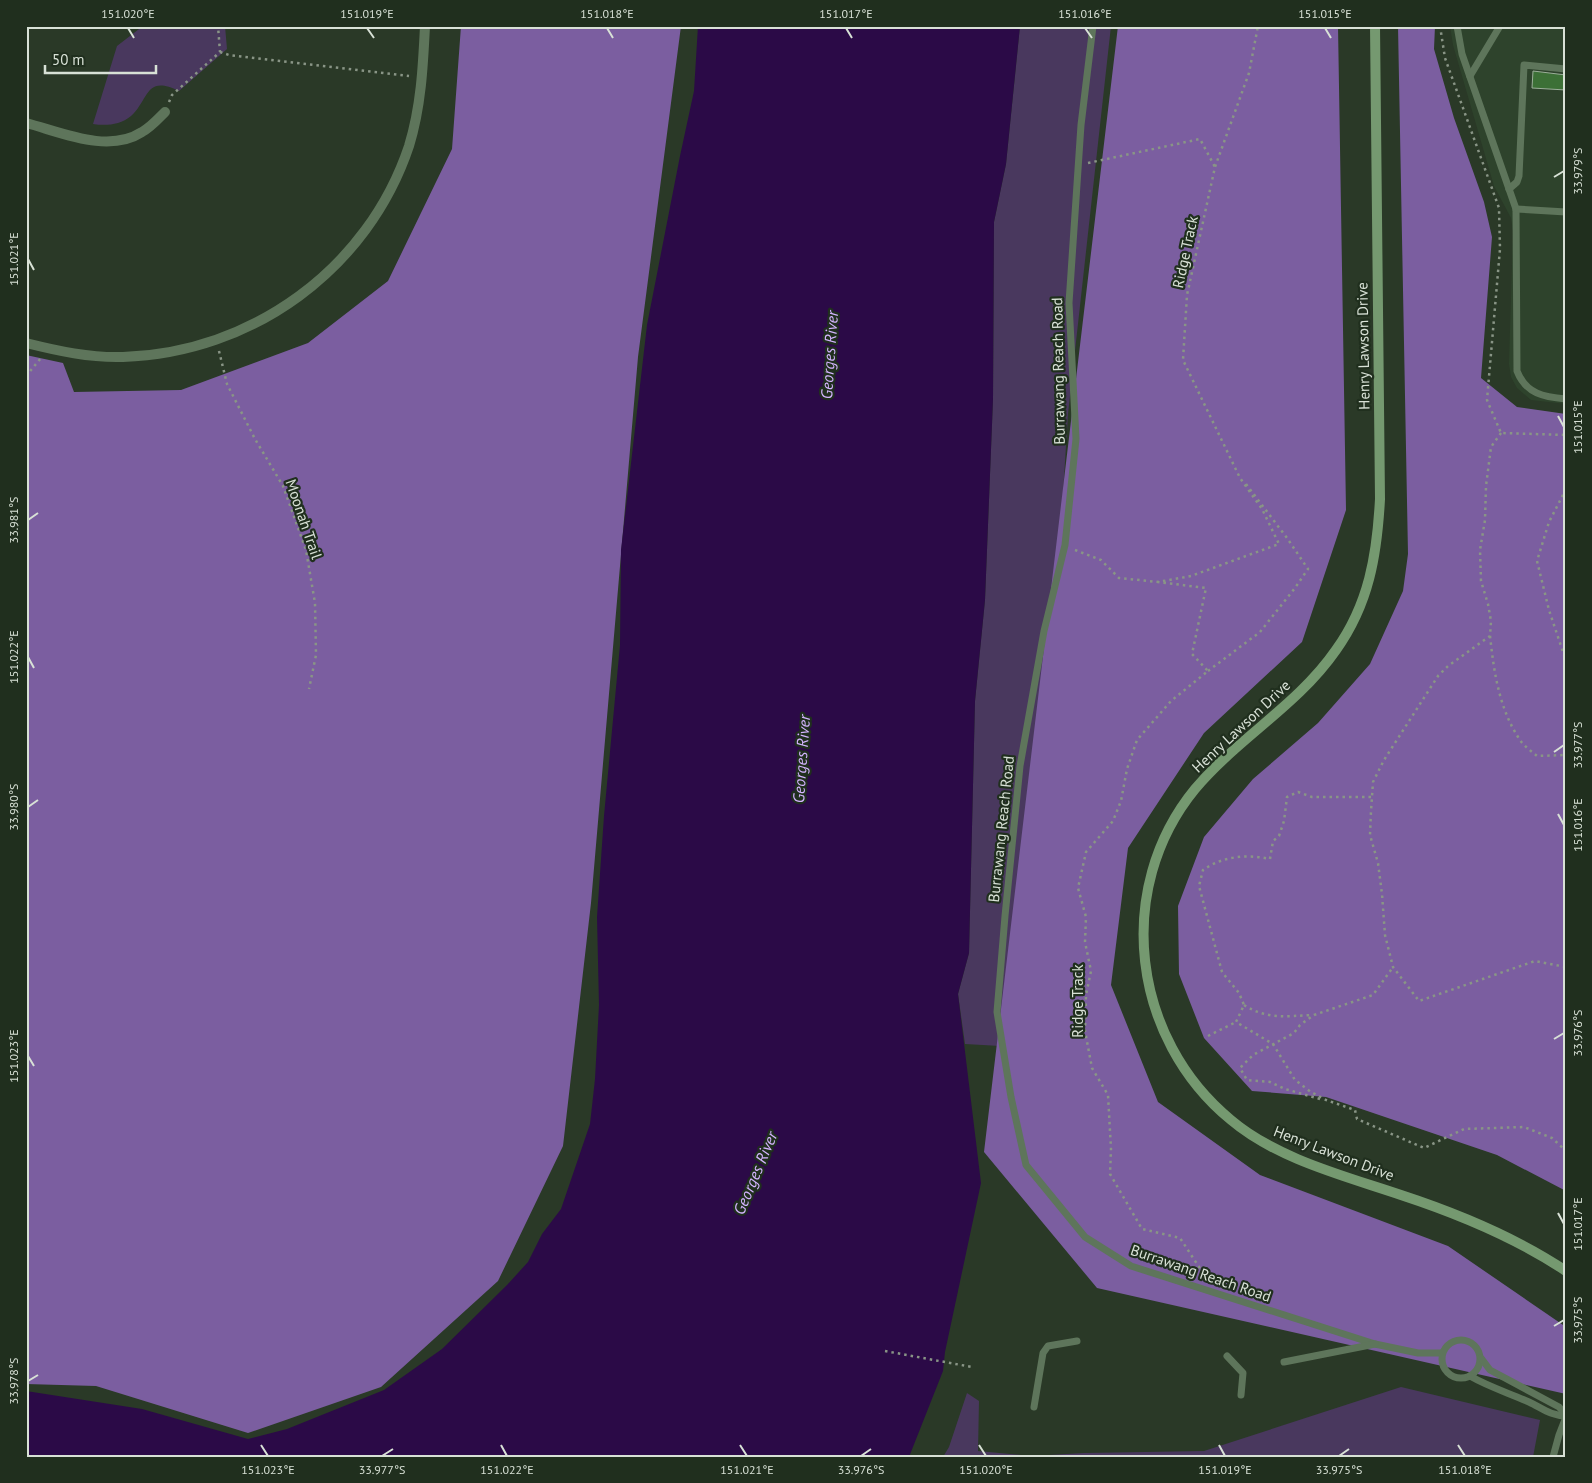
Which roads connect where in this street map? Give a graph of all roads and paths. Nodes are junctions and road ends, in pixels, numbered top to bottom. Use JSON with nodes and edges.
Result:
{"nodes":[{"id":1,"x":218,"y":26,"type":"edge"},
{"id":2,"x":426,"y":26,"type":"edge"},
{"id":3,"x":1093,"y":26,"type":"edge"},
{"id":4,"x":1258,"y":26,"type":"edge"},
{"id":5,"x":1374,"y":26,"type":"edge"},
{"id":6,"x":1440,"y":26,"type":"edge"},
{"id":7,"x":1457,"y":26,"type":"edge"},
{"id":8,"x":1500,"y":26,"type":"edge"},
{"id":9,"x":220,"y":52,"type":"junction"},
{"id":10,"x":1566,"y":69,"type":"edge"},
{"id":11,"x":405,"y":76,"type":"dead end"},
{"id":12,"x":1470,"y":76,"type":"junction"},
{"id":13,"x":165,"y":112,"type":"joint"},
{"id":14,"x":26,"y":123,"type":"edge"},
{"id":15,"x":1079,"y":165,"type":"junction"},
{"id":16,"x":1215,"y":167,"type":"junction"},
{"id":17,"x":1509,"y":189,"type":"junction"},
{"id":18,"x":1516,"y":209,"type":"junction"},
{"id":19,"x":1566,"y":212,"type":"edge"},
{"id":20,"x":216,"y":340,"type":"junction"},
{"id":21,"x":26,"y":343,"type":"edge"},
{"id":22,"x":49,"y":349,"type":"junction"},
{"id":23,"x":26,"y":376,"type":"edge"},
{"id":24,"x":1566,"y":399,"type":"edge"},
{"id":25,"x":1501,"y":433,"type":"junction"},
{"id":26,"x":1566,"y":435,"type":"edge"},
{"id":27,"x":1240,"y":478,"type":"junction"},
{"id":28,"x":1566,"y":489,"type":"edge"},
{"id":29,"x":1065,"y":545,"type":"junction"},
{"id":30,"x":1158,"y":582,"type":"junction"},
{"id":31,"x":1490,"y":636,"type":"junction"},
{"id":32,"x":1566,"y":661,"type":"edge"},
{"id":33,"x":1208,"y":671,"type":"junction"},
{"id":34,"x":309,"y":689,"type":"dead end"},
{"id":35,"x":1566,"y":755,"type":"edge"},
{"id":36,"x":1372,"y":797,"type":"junction"},
{"id":37,"x":1393,"y":967,"type":"junction"},
{"id":38,"x":1566,"y":967,"type":"edge"},
{"id":39,"x":1244,"y":1005,"type":"junction"},
{"id":40,"x":1314,"y":1015,"type":"junction"},
{"id":41,"x":1236,"y":1022,"type":"junction"},
{"id":42,"x":1208,"y":1036,"type":"dead end"},
{"id":43,"x":1273,"y":1044,"type":"junction"},
{"id":44,"x":1326,"y":1100,"type":"junction"},
{"id":45,"x":1566,"y":1151,"type":"edge"},
{"id":46,"x":1566,"y":1271,"type":"edge"},
{"id":47,"x":1215,"y":1294,"type":"junction"},
{"id":48,"x":1078,"y":1341,"type":"dead end"},
{"id":49,"x":1375,"y":1344,"type":"junction"},
{"id":50,"x":885,"y":1351,"type":"dead end"},
{"id":51,"x":1442,"y":1353,"type":"junction"},
{"id":52,"x":1227,"y":1356,"type":"dead end"},
{"id":53,"x":1481,"y":1358,"type":"junction"},
{"id":54,"x":1284,"y":1362,"type":"dead end"},
{"id":55,"x":972,"y":1367,"type":"dead end"},
{"id":56,"x":1470,"y":1376,"type":"junction"},
{"id":57,"x":1241,"y":1395,"type":"dead end"},
{"id":58,"x":1034,"y":1407,"type":"dead end"},
{"id":59,"x":1566,"y":1416,"type":"edge"},
{"id":60,"x":1553,"y":1457,"type":"edge"}],
"edges":[{"from":1,"to":9,"type":"path"},
{"from":2,"to":20,"type":"street"},
{"from":3,"to":15,"type":"lane","name":"Burrawang Reach Road"},
{"from":4,"to":16,"type":"path","name":"Ridge Track"},
{"from":5,"to":46,"type":"main road","name":"Henry Lawson Drive"},
{"from":6,"to":25,"type":"path"},
{"from":7,"to":12,"type":"lane"},
{"from":8,"to":12,"type":"lane"},
{"from":9,"to":11,"type":"path"},
{"from":9,"to":13,"type":"path"},
{"from":10,"to":17,"type":"lane"},
{"from":12,"to":17,"type":"lane"},
{"from":13,"to":14,"type":"street"},
{"from":15,"to":16,"type":"path"},
{"from":15,"to":29,"type":"lane","name":"Burrawang Reach Road"},
{"from":16,"to":27,"type":"path","name":"Ridge Track"},
{"from":17,"to":18,"type":"lane"},
{"from":18,"to":19,"type":"lane"},
{"from":18,"to":24,"type":"lane"},
{"from":20,"to":22,"type":"street"},
{"from":20,"to":34,"type":"path","name":"Moonah Trail"},
{"from":21,"to":22,"type":"street"},
{"from":22,"to":23,"type":"path"},
{"from":25,"to":26,"type":"path"},
{"from":25,"to":31,"type":"path"},
{"from":27,"to":30,"type":"path","name":"Ridge Track"},
{"from":27,"to":33,"type":"path","name":"Ridge Track"},
{"from":28,"to":32,"type":"path"},
{"from":29,"to":30,"type":"path"},
{"from":29,"to":47,"type":"lane","name":"Burrawang Reach Road"},
{"from":30,"to":33,"type":"path"},
{"from":31,"to":35,"type":"path"},
{"from":31,"to":36,"type":"path"},
{"from":33,"to":47,"type":"path","name":"Ridge Track"},
{"from":36,"to":37,"type":"path"},
{"from":36,"to":39,"type":"path"},
{"from":37,"to":38,"type":"path"},
{"from":37,"to":40,"type":"path"},
{"from":39,"to":40,"type":"path"},
{"from":39,"to":41,"type":"path"},
{"from":40,"to":43,"type":"path"},
{"from":41,"to":42,"type":"path"},
{"from":41,"to":43,"type":"path"},
{"from":43,"to":44,"type":"path"},
{"from":43,"to":44,"type":"path"},
{"from":44,"to":45,"type":"path"},
{"from":47,"to":49,"type":"lane","name":"Burrawang Reach Road"},
{"from":48,"to":58,"type":"lane"},
{"from":49,"to":51,"type":"lane","name":"Burrawang Reach Road"},
{"from":49,"to":54,"type":"lane"},
{"from":50,"to":55,"type":"path"},
{"from":51,"to":53,"type":"lane"},
{"from":51,"to":56,"type":"lane"},
{"from":52,"to":57,"type":"lane"},
{"from":53,"to":56,"type":"lane"},
{"from":53,"to":59,"type":"lane"},
{"from":56,"to":59,"type":"lane"},
{"from":59,"to":60,"type":"lane"}]}
